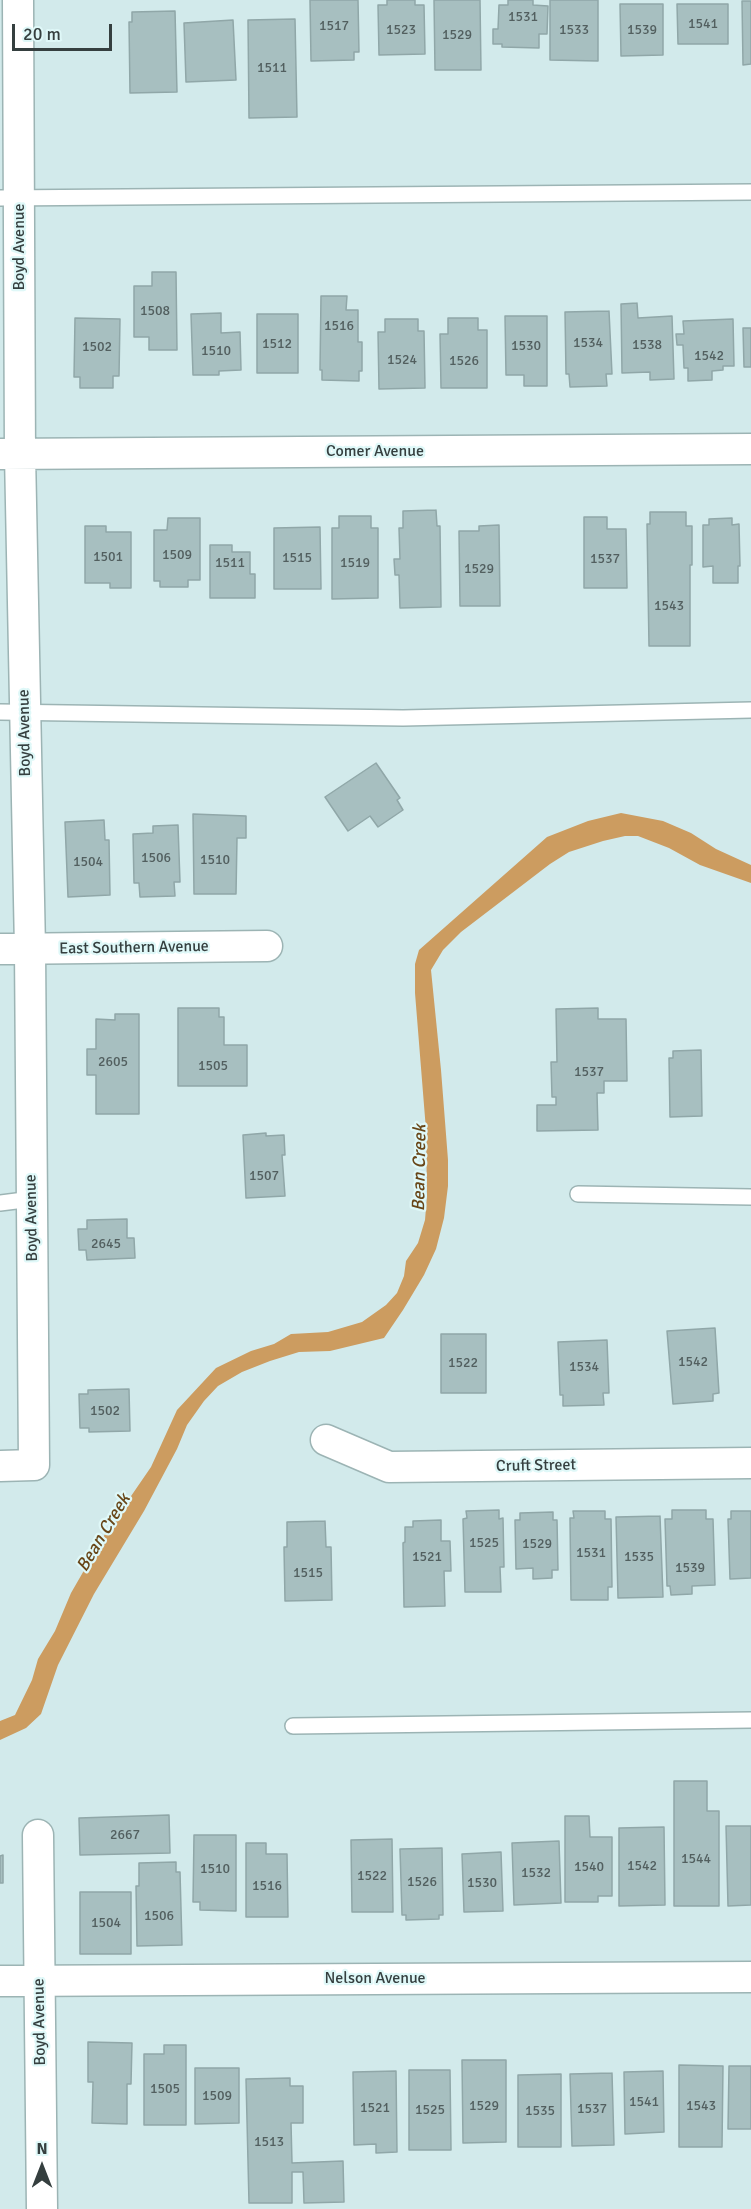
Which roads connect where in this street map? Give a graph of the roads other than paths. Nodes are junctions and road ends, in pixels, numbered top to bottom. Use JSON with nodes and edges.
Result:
{"nodes":[{"id":1,"x":18,"y":0,"type":"edge"},
{"id":2,"x":751,"y":192,"type":"edge"},
{"id":3,"x":10,"y":198,"type":"edge"},
{"id":4,"x":751,"y":449,"type":"edge"},
{"id":5,"x":10,"y":454,"type":"edge"},
{"id":6,"x":751,"y":710,"type":"edge"},
{"id":7,"x":12,"y":712,"type":"edge"},
{"id":8,"x":267,"y":946,"type":"dead end"},
{"id":9,"x":30,"y":949,"type":"junction"},
{"id":10,"x":0,"y":950,"type":"edge"},
{"id":11,"x":578,"y":1194,"type":"dead end"},
{"id":12,"x":751,"y":1197,"type":"edge"},
{"id":13,"x":32,"y":1199,"type":"junction"},
{"id":14,"x":0,"y":1203,"type":"edge"},
{"id":15,"x":326,"y":1440,"type":"dead end"},
{"id":16,"x":751,"y":1463,"type":"edge"},
{"id":17,"x":0,"y":1466,"type":"edge"},
{"id":18,"x":751,"y":1720,"type":"edge"},
{"id":19,"x":292,"y":1726,"type":"dead end"},
{"id":20,"x":38,"y":1835,"type":"dead end"},
{"id":21,"x":751,"y":1977,"type":"edge"},
{"id":22,"x":39,"y":1980,"type":"junction"},
{"id":23,"x":0,"y":1981,"type":"edge"},
{"id":24,"x":42,"y":2209,"type":"edge"}],
"edges":[{"from":1,"to":3,"type":"street","name":"Boyd Avenue"},
{"from":2,"to":3,"type":"lane"},
{"from":3,"to":5,"type":"street","name":"Boyd Avenue"},
{"from":4,"to":5,"type":"street","name":"Comer Avenue"},
{"from":5,"to":7,"type":"street","name":"Boyd Avenue"},
{"from":6,"to":7,"type":"lane"},
{"from":7,"to":9,"type":"street","name":"Boyd Avenue"},
{"from":8,"to":9,"type":"street","name":"East Southern Avenue"},
{"from":9,"to":10,"type":"street","name":"East Southern Avenue"},
{"from":9,"to":13,"type":"street","name":"Boyd Avenue"},
{"from":11,"to":12,"type":"lane"},
{"from":13,"to":14,"type":"lane"},
{"from":13,"to":17,"type":"street","name":"Boyd Avenue"},
{"from":15,"to":16,"type":"street","name":"Cruft Street"},
{"from":18,"to":19,"type":"lane"},
{"from":20,"to":22,"type":"street","name":"Boyd Avenue"},
{"from":21,"to":22,"type":"street","name":"Nelson Avenue"},
{"from":22,"to":23,"type":"street","name":"Nelson Avenue"},
{"from":22,"to":24,"type":"street","name":"Boyd Avenue"}]}
